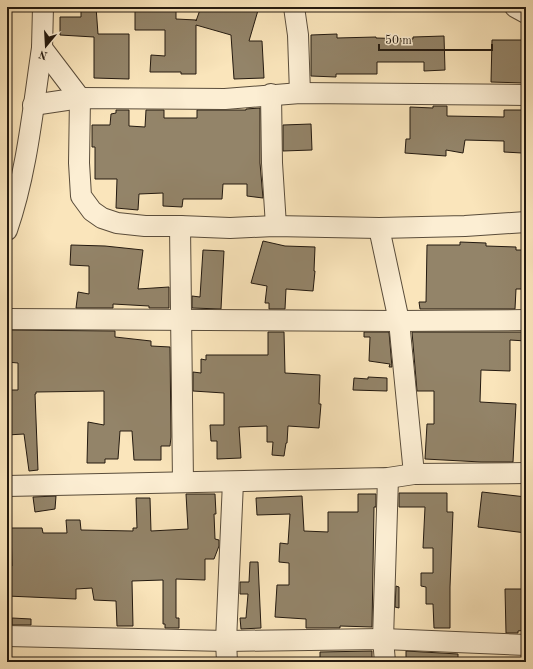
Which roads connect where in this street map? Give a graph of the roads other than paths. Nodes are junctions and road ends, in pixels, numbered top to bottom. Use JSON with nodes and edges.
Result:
{"nodes":[{"id":1,"x":43,"y":7,"type":"edge"},
{"id":2,"x":294,"y":7,"type":"edge"},
{"id":3,"x":515,"y":7,"type":"edge"},
{"id":4,"x":526,"y":13,"type":"edge"},
{"id":5,"x":42,"y":48,"type":"junction"},
{"id":6,"x":300,"y":93,"type":"junction"},
{"id":7,"x":270,"y":94,"type":"junction"},
{"id":8,"x":526,"y":95,"type":"edge"},
{"id":9,"x":80,"y":98,"type":"junction"},
{"id":10,"x":33,"y":105,"type":"junction"},
{"id":11,"x":526,"y":222,"type":"edge"},
{"id":12,"x":180,"y":226,"type":"junction"},
{"id":13,"x":276,"y":226,"type":"junction"},
{"id":14,"x":380,"y":228,"type":"junction"},
{"id":15,"x":7,"y":230,"type":"edge"},
{"id":16,"x":7,"y":319,"type":"edge"},
{"id":17,"x":182,"y":319,"type":"junction"},
{"id":18,"x":526,"y":320,"type":"edge"},
{"id":19,"x":399,"y":321,"type":"junction"},
{"id":20,"x":526,"y":473,"type":"edge"},
{"id":21,"x":414,"y":474,"type":"junction"},
{"id":22,"x":388,"y":478,"type":"junction"},
{"id":23,"x":184,"y":482,"type":"junction"},
{"id":24,"x":233,"y":482,"type":"junction"},
{"id":25,"x":7,"y":486,"type":"edge"},
{"id":26,"x":7,"y":636,"type":"edge"},
{"id":27,"x":383,"y":639,"type":"junction"},
{"id":28,"x":226,"y":641,"type":"junction"},
{"id":29,"x":526,"y":646,"type":"edge"},
{"id":30,"x":227,"y":662,"type":"edge"},
{"id":31,"x":385,"y":662,"type":"edge"}],
"edges":[{"from":1,"to":5,"type":"street"},
{"from":2,"to":6,"type":"street"},
{"from":3,"to":4,"type":"street"},
{"from":5,"to":9,"type":"street"},
{"from":5,"to":10,"type":"street"},
{"from":6,"to":7,"type":"street"},
{"from":6,"to":8,"type":"street"},
{"from":7,"to":9,"type":"street"},
{"from":7,"to":13,"type":"street"},
{"from":9,"to":10,"type":"street"},
{"from":9,"to":12,"type":"street"},
{"from":10,"to":15,"type":"street"},
{"from":11,"to":14,"type":"street"},
{"from":12,"to":13,"type":"street"},
{"from":12,"to":17,"type":"street"},
{"from":13,"to":14,"type":"street"},
{"from":14,"to":19,"type":"street"},
{"from":16,"to":17,"type":"street"},
{"from":17,"to":19,"type":"street"},
{"from":17,"to":23,"type":"street"},
{"from":18,"to":19,"type":"street"},
{"from":19,"to":21,"type":"street"},
{"from":20,"to":21,"type":"street"},
{"from":21,"to":22,"type":"street"},
{"from":22,"to":24,"type":"street"},
{"from":22,"to":27,"type":"street"},
{"from":23,"to":24,"type":"street"},
{"from":23,"to":25,"type":"street"},
{"from":24,"to":28,"type":"street"},
{"from":26,"to":28,"type":"street"},
{"from":27,"to":28,"type":"street"},
{"from":27,"to":29,"type":"street"},
{"from":27,"to":31,"type":"street"},
{"from":28,"to":30,"type":"street"}]}
